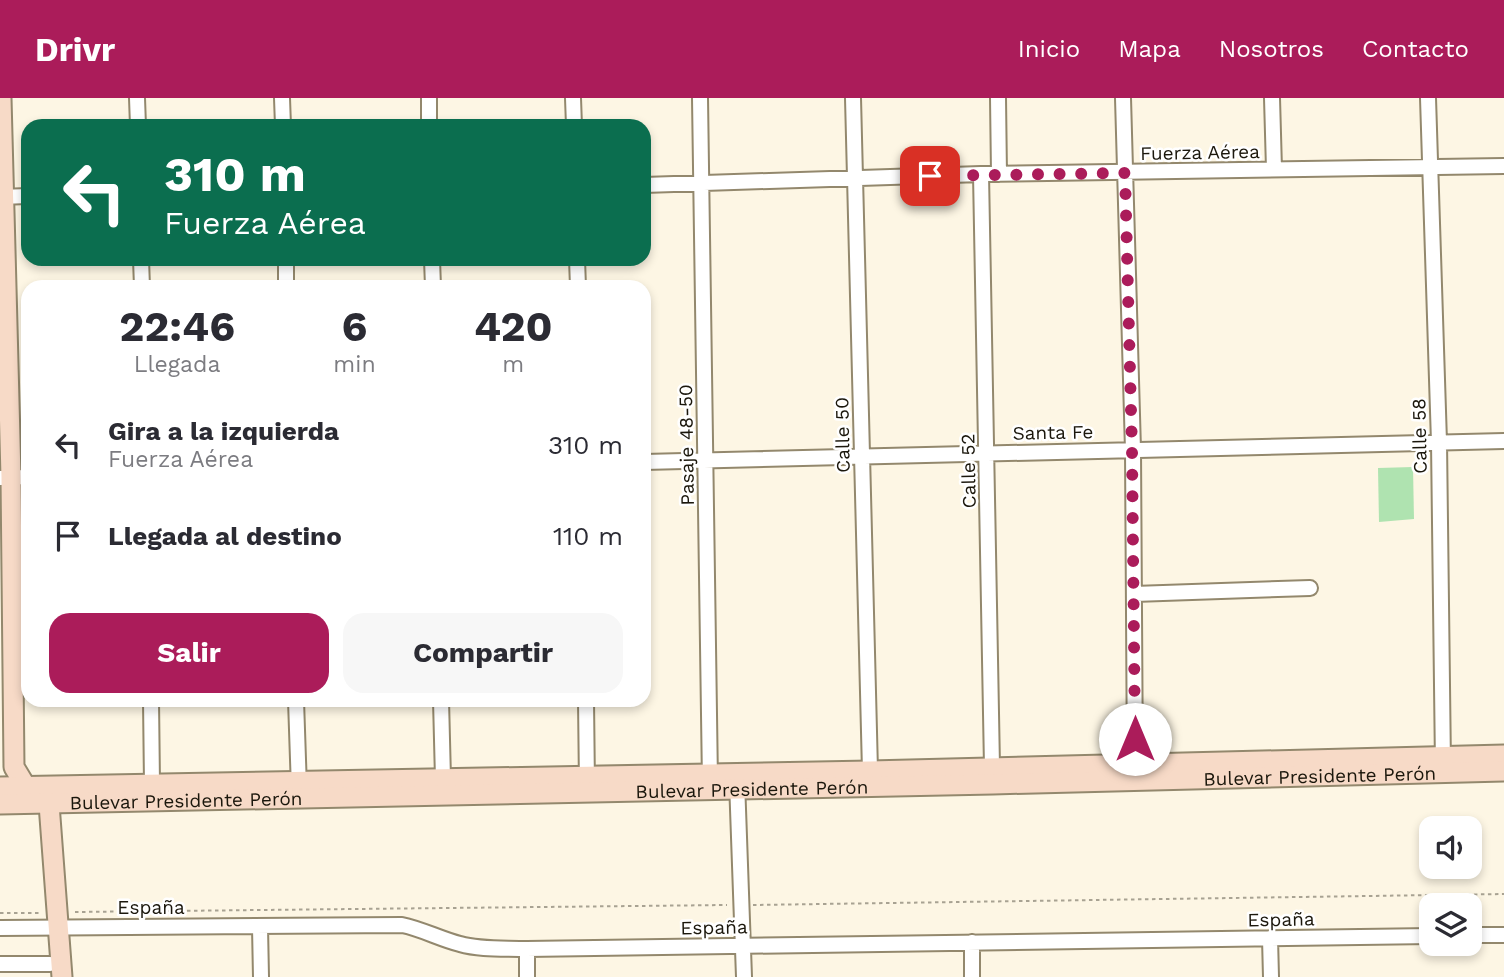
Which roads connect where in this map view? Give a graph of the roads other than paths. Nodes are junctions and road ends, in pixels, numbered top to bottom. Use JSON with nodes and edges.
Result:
{"nodes":[{"id":1,"x":1,"y":98,"type":"edge"},
{"id":2,"x":137,"y":98,"type":"edge"},
{"id":3,"x":282,"y":98,"type":"edge"},
{"id":4,"x":429,"y":98,"type":"edge"},
{"id":5,"x":573,"y":98,"type":"edge"},
{"id":6,"x":700,"y":98,"type":"edge"},
{"id":7,"x":853,"y":98,"type":"edge"},
{"id":8,"x":998,"y":98,"type":"edge"},
{"id":9,"x":1123,"y":98,"type":"edge"},
{"id":10,"x":1272,"y":98,"type":"edge"},
{"id":11,"x":1428,"y":98,"type":"edge"},
{"id":12,"x":138,"y":119,"type":"edge"},
{"id":13,"x":283,"y":119,"type":"edge"},
{"id":14,"x":429,"y":119,"type":"edge"},
{"id":15,"x":574,"y":119,"type":"edge"},
{"id":16,"x":1504,"y":166,"type":"edge"},
{"id":17,"x":1430,"y":168,"type":"junction"},
{"id":18,"x":1274,"y":169,"type":"junction"},
{"id":19,"x":1125,"y":173,"type":"junction"},
{"id":20,"x":981,"y":174,"type":"junction"},
{"id":21,"x":999,"y":174,"type":"junction"},
{"id":22,"x":855,"y":178,"type":"junction"},
{"id":23,"x":701,"y":184,"type":"junction"},
{"id":24,"x":651,"y":185,"type":"edge"},
{"id":25,"x":21,"y":196,"type":"edge"},
{"id":26,"x":1,"y":197,"type":"edge"},
{"id":27,"x":1504,"y":441,"type":"edge"},
{"id":28,"x":1438,"y":442,"type":"junction"},
{"id":29,"x":1132,"y":450,"type":"junction"},
{"id":30,"x":987,"y":452,"type":"junction"},
{"id":31,"x":861,"y":457,"type":"junction"},
{"id":32,"x":705,"y":461,"type":"junction"},
{"id":33,"x":651,"y":462,"type":"edge"},
{"id":34,"x":13,"y":477,"type":"edge"},
{"id":35,"x":1310,"y":588,"type":"dead end"},
{"id":36,"x":1134,"y":594,"type":"junction"},
{"id":37,"x":151,"y":707,"type":"edge"},
{"id":38,"x":296,"y":707,"type":"edge"},
{"id":39,"x":441,"y":707,"type":"edge"},
{"id":40,"x":586,"y":707,"type":"edge"},
{"id":41,"x":1504,"y":755,"type":"edge"},
{"id":42,"x":1443,"y":764,"type":"junction"},
{"id":43,"x":992,"y":767,"type":"junction"},
{"id":44,"x":870,"y":771,"type":"junction"},
{"id":45,"x":1135,"y":771,"type":"junction"},
{"id":46,"x":1504,"y":771,"type":"edge"},
{"id":47,"x":443,"y":779,"type":"junction"},
{"id":48,"x":737,"y":781,"type":"junction"},
{"id":49,"x":710,"y":782,"type":"junction"},
{"id":50,"x":152,"y":784,"type":"junction"},
{"id":51,"x":587,"y":784,"type":"junction"},
{"id":52,"x":26,"y":787,"type":"junction"},
{"id":53,"x":0,"y":788,"type":"edge"},
{"id":54,"x":299,"y":789,"type":"junction"},
{"id":55,"x":0,"y":804,"type":"edge"},
{"id":56,"x":49,"y":804,"type":"junction"},
{"id":57,"x":58,"y":926,"type":"junction"},
{"id":58,"x":260,"y":927,"type":"junction"},
{"id":59,"x":0,"y":928,"type":"edge"},
{"id":60,"x":1504,"y":935,"type":"edge"},
{"id":61,"x":1419,"y":936,"type":"edge"},
{"id":62,"x":1482,"y":936,"type":"edge"},
{"id":63,"x":1270,"y":938,"type":"junction"},
{"id":64,"x":972,"y":942,"type":"junction"},
{"id":65,"x":744,"y":946,"type":"junction"},
{"id":66,"x":527,"y":949,"type":"junction"},
{"id":67,"x":0,"y":964,"type":"edge"},
{"id":68,"x":54,"y":973,"type":"edge"},
{"id":69,"x":261,"y":977,"type":"edge"},
{"id":70,"x":527,"y":977,"type":"edge"},
{"id":71,"x":744,"y":977,"type":"edge"},
{"id":72,"x":972,"y":977,"type":"edge"},
{"id":73,"x":1271,"y":977,"type":"edge"}],
"edges":[{"from":1,"to":26,"type":"main road"},
{"from":2,"to":12,"type":"street"},
{"from":3,"to":13,"type":"street"},
{"from":4,"to":14,"type":"street"},
{"from":5,"to":15,"type":"street"},
{"from":6,"to":23,"type":"street","name":"Pasaje 48-50"},
{"from":7,"to":22,"type":"street","name":"Calle 50"},
{"from":8,"to":21,"type":"street"},
{"from":9,"to":19,"type":"street"},
{"from":10,"to":18,"type":"street"},
{"from":11,"to":17,"type":"street","name":"Calle 58"},
{"from":16,"to":17,"type":"street","name":"Fuerza Aérea"},
{"from":17,"to":18,"type":"street","name":"Fuerza Aérea"},
{"from":17,"to":28,"type":"street","name":"Calle 58"},
{"from":18,"to":19,"type":"street","name":"Fuerza Aérea"},
{"from":19,"to":21,"type":"street","name":"Fuerza Aérea"},
{"from":19,"to":29,"type":"street"},
{"from":20,"to":21,"type":"street","name":"Fuerza Aérea"},
{"from":20,"to":22,"type":"street","name":"Fuerza Aérea"},
{"from":20,"to":30,"type":"street","name":"Calle 52"},
{"from":22,"to":23,"type":"street","name":"Fuerza Aérea"},
{"from":22,"to":31,"type":"street","name":"Calle 50"},
{"from":23,"to":24,"type":"street","name":"Fuerza Aérea"},
{"from":23,"to":32,"type":"street","name":"Pasaje 48-50"},
{"from":25,"to":26,"type":"street"},
{"from":26,"to":34,"type":"main road"},
{"from":27,"to":28,"type":"street","name":"Santa Fe"},
{"from":28,"to":29,"type":"street","name":"Santa Fe"},
{"from":28,"to":42,"type":"street","name":"Calle 58"},
{"from":29,"to":30,"type":"street","name":"Santa Fe"},
{"from":29,"to":36,"type":"street"},
{"from":30,"to":31,"type":"street","name":"Santa Fe"},
{"from":30,"to":43,"type":"street","name":"Calle 52"},
{"from":31,"to":32,"type":"street","name":"Santa Fe"},
{"from":31,"to":44,"type":"street","name":"Calle 50"},
{"from":32,"to":33,"type":"street","name":"Santa Fe"},
{"from":32,"to":49,"type":"street","name":"Pasaje 48-50"},
{"from":34,"to":52,"type":"main road"},
{"from":35,"to":36,"type":"street"},
{"from":36,"to":45,"type":"street"},
{"from":37,"to":50,"type":"street"},
{"from":38,"to":54,"type":"street"},
{"from":39,"to":47,"type":"street"},
{"from":40,"to":51,"type":"street"},
{"from":41,"to":42,"type":"main road","name":"Bulevar Presidente Perón"},
{"from":42,"to":45,"type":"main road","name":"Bulevar Presidente Perón"},
{"from":42,"to":46,"type":"main road","name":"Bulevar Presidente Perón"},
{"from":43,"to":44,"type":"main road","name":"Bulevar Presidente Perón"},
{"from":43,"to":45,"type":"main road","name":"Bulevar Presidente Perón"},
{"from":44,"to":48,"type":"main road","name":"Bulevar Presidente Perón"},
{"from":45,"to":48,"type":"main road","name":"Bulevar Presidente Perón"},
{"from":47,"to":51,"type":"main road","name":"Bulevar Presidente Perón"},
{"from":47,"to":54,"type":"main road","name":"Bulevar Presidente Perón"},
{"from":48,"to":49,"type":"main road","name":"Bulevar Presidente Perón"},
{"from":48,"to":65,"type":"street"},
{"from":49,"to":51,"type":"main road","name":"Bulevar Presidente Perón"},
{"from":50,"to":52,"type":"main road","name":"Bulevar Presidente Perón"},
{"from":50,"to":54,"type":"main road","name":"Bulevar Presidente Perón"},
{"from":51,"to":54,"type":"main road","name":"Bulevar Presidente Perón"},
{"from":52,"to":53,"type":"main road","name":"Bulevar Presidente Perón"},
{"from":52,"to":56,"type":"main road"},
{"from":54,"to":56,"type":"main road","name":"Bulevar Presidente Perón"},
{"from":55,"to":56,"type":"main road","name":"Bulevar Presidente Perón"},
{"from":56,"to":57,"type":"main road"},
{"from":57,"to":58,"type":"street","name":"España"},
{"from":57,"to":59,"type":"street","name":"España"},
{"from":57,"to":68,"type":"main road"},
{"from":58,"to":66,"type":"street","name":"España"},
{"from":58,"to":69,"type":"street"},
{"from":60,"to":62,"type":"street"},
{"from":61,"to":63,"type":"street","name":"España"},
{"from":63,"to":64,"type":"street","name":"España"},
{"from":63,"to":73,"type":"street"},
{"from":64,"to":65,"type":"street","name":"España"},
{"from":64,"to":72,"type":"street"},
{"from":65,"to":66,"type":"street","name":"España"},
{"from":65,"to":71,"type":"street"},
{"from":66,"to":70,"type":"street"},
{"from":67,"to":68,"type":"street"}]}
